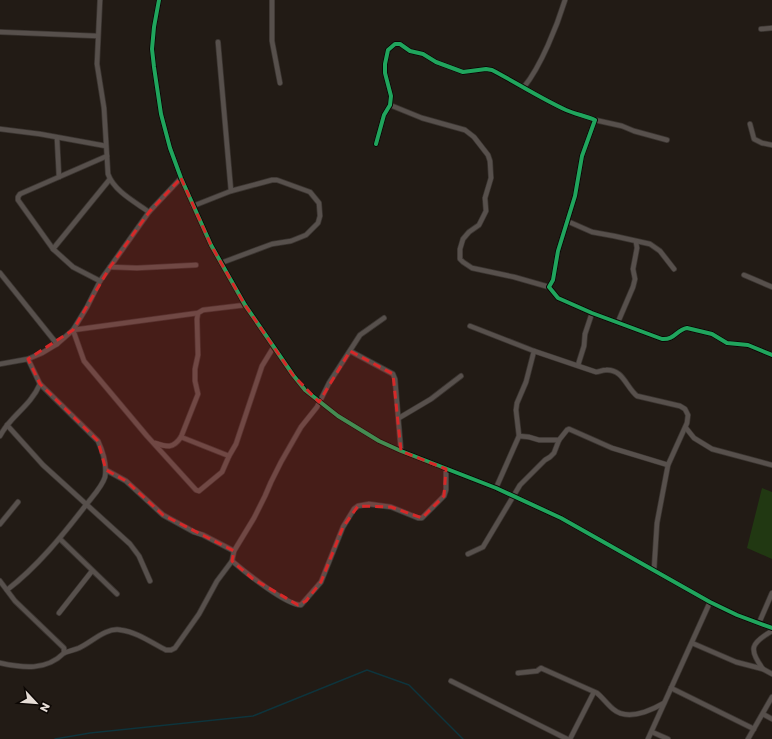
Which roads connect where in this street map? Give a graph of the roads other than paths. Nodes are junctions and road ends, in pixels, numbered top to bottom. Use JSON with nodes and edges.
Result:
{"nodes":[{"id":1,"x":100,"y":0,"type":"edge"},
{"id":2,"x":159,"y":0,"type":"edge"},
{"id":3,"x":272,"y":0,"type":"edge"},
{"id":4,"x":565,"y":0,"type":"edge"},
{"id":5,"x":772,"y":28,"type":"edge"},
{"id":6,"x":761,"y":29,"type":"dead end"},
{"id":7,"x":0,"y":32,"type":"edge"},
{"id":8,"x":98,"y":36,"type":"junction"},
{"id":9,"x":218,"y":42,"type":"dead end"},
{"id":10,"x":280,"y":83,"type":"dead end"},
{"id":11,"x":524,"y":87,"type":"junction"},
{"id":12,"x":390,"y":105,"type":"junction"},
{"id":13,"x":595,"y":120,"type":"junction"},
{"id":14,"x":750,"y":124,"type":"dead end"},
{"id":15,"x":0,"y":130,"type":"edge"},
{"id":16,"x":57,"y":138,"type":"junction"},
{"id":17,"x":667,"y":140,"type":"dead end"},
{"id":18,"x":376,"y":144,"type":"dead end"},
{"id":19,"x":772,"y":145,"type":"edge"},
{"id":20,"x":106,"y":146,"type":"junction"},
{"id":21,"x":107,"y":156,"type":"junction"},
{"id":22,"x":59,"y":176,"type":"junction"},
{"id":23,"x":181,"y":178,"type":"junction"},
{"id":24,"x":110,"y":179,"type":"junction"},
{"id":25,"x":232,"y":191,"type":"junction"},
{"id":26,"x":193,"y":206,"type":"junction"},
{"id":27,"x":149,"y":212,"type":"junction"},
{"id":28,"x":567,"y":221,"type":"junction"},
{"id":29,"x":636,"y":242,"type":"junction"},
{"id":30,"x":53,"y":249,"type":"junction"},
{"id":31,"x":221,"y":263,"type":"junction"},
{"id":32,"x":196,"y":265,"type":"dead end"},
{"id":33,"x":110,"y":267,"type":"junction"},
{"id":34,"x":674,"y":269,"type":"dead end"},
{"id":35,"x":0,"y":273,"type":"edge"},
{"id":36,"x":744,"y":275,"type":"dead end"},
{"id":37,"x":100,"y":281,"type":"junction"},
{"id":38,"x":549,"y":287,"type":"junction"},
{"id":39,"x":772,"y":287,"type":"edge"},
{"id":40,"x":245,"y":305,"type":"junction"},
{"id":41,"x":198,"y":313,"type":"junction"},
{"id":42,"x":592,"y":313,"type":"junction"},
{"id":43,"x":384,"y":318,"type":"dead end"},
{"id":44,"x":618,"y":322,"type":"junction"},
{"id":45,"x":470,"y":326,"type":"dead end"},
{"id":46,"x":73,"y":330,"type":"junction"},
{"id":47,"x":57,"y":344,"type":"junction"},
{"id":48,"x":274,"y":348,"type":"junction"},
{"id":49,"x":350,"y":351,"type":"junction"},
{"id":50,"x":534,"y":351,"type":"junction"},
{"id":51,"x":772,"y":355,"type":"edge"},
{"id":52,"x":28,"y":359,"type":"junction"},
{"id":53,"x":0,"y":364,"type":"edge"},
{"id":54,"x":578,"y":365,"type":"junction"},
{"id":55,"x":461,"y":376,"type":"dead end"},
{"id":56,"x":40,"y":384,"type":"junction"},
{"id":57,"x":319,"y":402,"type":"junction"},
{"id":58,"x":399,"y":418,"type":"junction"},
{"id":59,"x":7,"y":425,"type":"junction"},
{"id":60,"x":686,"y":428,"type":"junction"},
{"id":61,"x":0,"y":436,"type":"edge"},
{"id":62,"x":519,"y":436,"type":"junction"},
{"id":63,"x":181,"y":437,"type":"junction"},
{"id":64,"x":559,"y":440,"type":"junction"},
{"id":65,"x":153,"y":442,"type":"junction"},
{"id":66,"x":401,"y":451,"type":"junction"},
{"id":67,"x":229,"y":456,"type":"junction"},
{"id":68,"x":668,"y":464,"type":"junction"},
{"id":69,"x":772,"y":465,"type":"edge"},
{"id":70,"x":446,"y":469,"type":"junction"},
{"id":71,"x":106,"y":470,"type":"junction"},
{"id":72,"x":496,"y":488,"type":"junction"},
{"id":73,"x":513,"y":496,"type":"junction"},
{"id":74,"x":18,"y":502,"type":"dead end"},
{"id":75,"x":87,"y":504,"type":"junction"},
{"id":76,"x":0,"y":524,"type":"edge"},
{"id":77,"x":60,"y":538,"type":"junction"},
{"id":78,"x":234,"y":551,"type":"junction"},
{"id":79,"x":468,"y":554,"type":"dead end"},
{"id":80,"x":232,"y":562,"type":"junction"},
{"id":81,"x":654,"y":570,"type":"junction"},
{"id":82,"x":92,"y":571,"type":"junction"},
{"id":83,"x":0,"y":581,"type":"edge"},
{"id":84,"x":150,"y":581,"type":"dead end"},
{"id":85,"x":7,"y":590,"type":"junction"},
{"id":86,"x":772,"y":593,"type":"edge"},
{"id":87,"x":116,"y":594,"type":"dead end"},
{"id":88,"x":710,"y":602,"type":"junction"},
{"id":89,"x":59,"y":613,"type":"dead end"},
{"id":90,"x":759,"y":623,"type":"junction"},
{"id":91,"x":772,"y":630,"type":"edge"},
{"id":92,"x":692,"y":644,"type":"junction"},
{"id":93,"x":64,"y":653,"type":"junction"},
{"id":94,"x":0,"y":663,"type":"edge"},
{"id":95,"x":763,"y":669,"type":"junction"},
{"id":96,"x":518,"y":674,"type":"dead end"},
{"id":97,"x":772,"y":674,"type":"edge"},
{"id":98,"x":451,"y":681,"type":"dead end"},
{"id":99,"x":671,"y":688,"type":"junction"},
{"id":100,"x":594,"y":692,"type":"junction"},
{"id":101,"x":772,"y":697,"type":"edge"},
{"id":102,"x":664,"y":703,"type":"junction"},
{"id":103,"x":763,"y":714,"type":"junction"},
{"id":104,"x":772,"y":719,"type":"edge"},
{"id":105,"x":754,"y":728,"type":"junction"},
{"id":106,"x":652,"y":732,"type":"junction"},
{"id":107,"x":569,"y":739,"type":"edge"},
{"id":108,"x":648,"y":739,"type":"edge"},
{"id":109,"x":668,"y":739,"type":"edge"},
{"id":110,"x":748,"y":739,"type":"edge"}],
"edges":[{"from":1,"to":8,"type":"street"},
{"from":2,"to":23,"type":"street"},
{"from":3,"to":10,"type":"street"},
{"from":4,"to":11,"type":"street"},
{"from":5,"to":6,"type":"street"},
{"from":7,"to":8,"type":"street"},
{"from":8,"to":20,"type":"street"},
{"from":9,"to":25,"type":"street"},
{"from":11,"to":12,"type":"street"},
{"from":11,"to":13,"type":"street"},
{"from":12,"to":18,"type":"street"},
{"from":12,"to":38,"type":"street"},
{"from":13,"to":17,"type":"street"},
{"from":13,"to":28,"type":"street"},
{"from":14,"to":19,"type":"street"},
{"from":15,"to":16,"type":"street"},
{"from":16,"to":20,"type":"street"},
{"from":16,"to":22,"type":"street"},
{"from":20,"to":21,"type":"street"},
{"from":21,"to":22,"type":"street"},
{"from":21,"to":24,"type":"street"},
{"from":22,"to":30,"type":"street"},
{"from":23,"to":26,"type":"street"},
{"from":23,"to":27,"type":"street"},
{"from":24,"to":27,"type":"street"},
{"from":24,"to":30,"type":"street"},
{"from":25,"to":26,"type":"street"},
{"from":25,"to":31,"type":"street"},
{"from":26,"to":31,"type":"street"},
{"from":27,"to":33,"type":"street"},
{"from":28,"to":29,"type":"street"},
{"from":28,"to":38,"type":"street"},
{"from":29,"to":34,"type":"street"},
{"from":29,"to":44,"type":"street"},
{"from":30,"to":37,"type":"street"},
{"from":31,"to":40,"type":"street"},
{"from":32,"to":33,"type":"street"},
{"from":33,"to":37,"type":"street"},
{"from":35,"to":47,"type":"street"},
{"from":36,"to":39,"type":"street"},
{"from":37,"to":46,"type":"street"},
{"from":38,"to":42,"type":"street"},
{"from":40,"to":41,"type":"street"},
{"from":40,"to":48,"type":"street"},
{"from":41,"to":46,"type":"street"},
{"from":41,"to":63,"type":"street"},
{"from":42,"to":44,"type":"street"},
{"from":42,"to":54,"type":"street"},
{"from":43,"to":49,"type":"street"},
{"from":44,"to":51,"type":"street"},
{"from":45,"to":50,"type":"street"},
{"from":46,"to":47,"type":"street"},
{"from":46,"to":65,"type":"street"},
{"from":47,"to":52,"type":"street"},
{"from":48,"to":57,"type":"street"},
{"from":48,"to":67,"type":"street"},
{"from":49,"to":57,"type":"street"},
{"from":49,"to":58,"type":"street"},
{"from":50,"to":54,"type":"street"},
{"from":50,"to":62,"type":"street"},
{"from":52,"to":53,"type":"street"},
{"from":52,"to":56,"type":"street"},
{"from":54,"to":60,"type":"street"},
{"from":55,"to":58,"type":"street"},
{"from":56,"to":59,"type":"street"},
{"from":56,"to":71,"type":"street"},
{"from":57,"to":66,"type":"street"},
{"from":57,"to":78,"type":"street"},
{"from":58,"to":66,"type":"street"},
{"from":59,"to":61,"type":"street"},
{"from":59,"to":75,"type":"street"},
{"from":60,"to":68,"type":"street"},
{"from":60,"to":69,"type":"street"},
{"from":62,"to":64,"type":"street"},
{"from":62,"to":72,"type":"street"},
{"from":63,"to":65,"type":"street"},
{"from":63,"to":67,"type":"street"},
{"from":64,"to":68,"type":"street"},
{"from":64,"to":73,"type":"street"},
{"from":65,"to":67,"type":"street"},
{"from":66,"to":70,"type":"street"},
{"from":68,"to":81,"type":"street"},
{"from":70,"to":72,"type":"street"},
{"from":70,"to":80,"type":"street"},
{"from":71,"to":75,"type":"street"},
{"from":71,"to":78,"type":"street"},
{"from":72,"to":73,"type":"street"},
{"from":73,"to":79,"type":"street"},
{"from":73,"to":81,"type":"street"},
{"from":74,"to":76,"type":"street"},
{"from":75,"to":77,"type":"street"},
{"from":75,"to":84,"type":"street"},
{"from":77,"to":82,"type":"street"},
{"from":77,"to":85,"type":"street"},
{"from":78,"to":80,"type":"street"},
{"from":80,"to":93,"type":"street"},
{"from":81,"to":88,"type":"street"},
{"from":82,"to":87,"type":"street"},
{"from":82,"to":89,"type":"street"},
{"from":83,"to":85,"type":"street"},
{"from":85,"to":93,"type":"street"},
{"from":86,"to":90,"type":"street"},
{"from":88,"to":90,"type":"street"},
{"from":88,"to":92,"type":"street"},
{"from":90,"to":91,"type":"street"},
{"from":91,"to":95,"type":"street"},
{"from":92,"to":95,"type":"street"},
{"from":92,"to":99,"type":"street"},
{"from":93,"to":94,"type":"street"},
{"from":95,"to":97,"type":"street"},
{"from":96,"to":100,"type":"street"},
{"from":98,"to":107,"type":"street"},
{"from":99,"to":102,"type":"street"},
{"from":99,"to":105,"type":"street"},
{"from":100,"to":102,"type":"street"},
{"from":100,"to":107,"type":"street"},
{"from":101,"to":103,"type":"street"},
{"from":102,"to":106,"type":"street"},
{"from":103,"to":104,"type":"street"},
{"from":103,"to":105,"type":"street"},
{"from":105,"to":110,"type":"street"},
{"from":106,"to":108,"type":"street"},
{"from":106,"to":109,"type":"street"}]}
